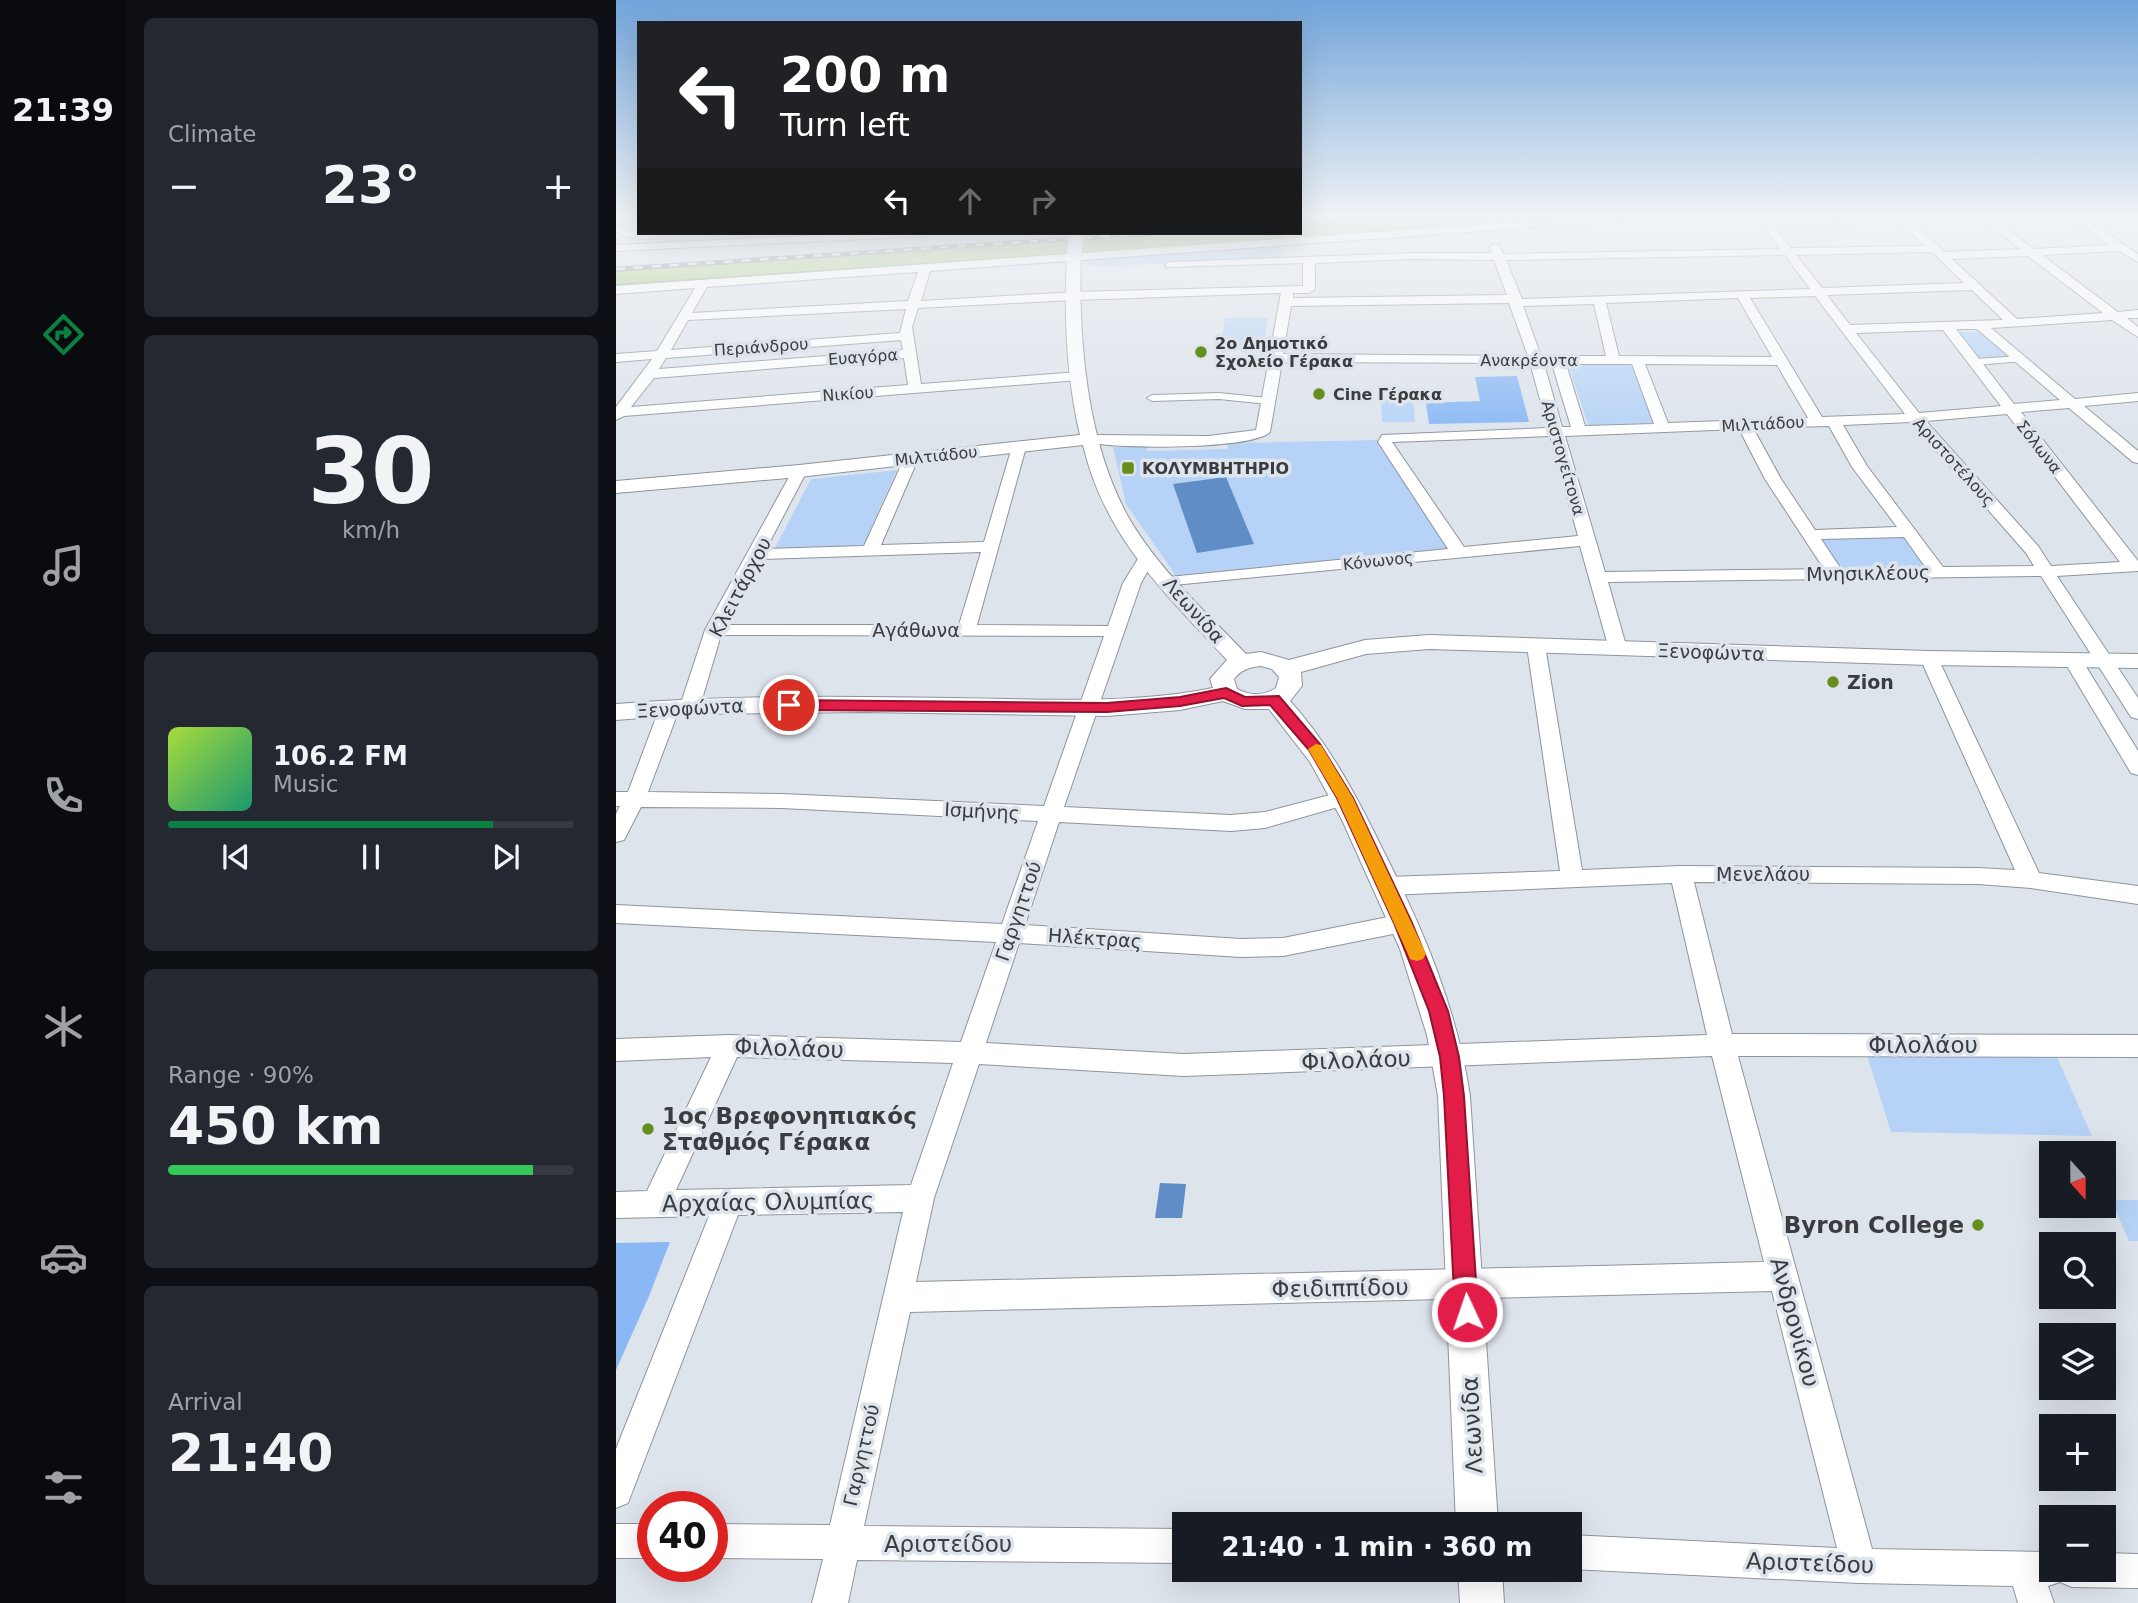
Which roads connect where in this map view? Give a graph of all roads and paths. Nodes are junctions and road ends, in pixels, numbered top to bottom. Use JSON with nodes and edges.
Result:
{"nodes":[{"id":1,"x":698,"y":293,"type":"edge"},
{"id":2,"x":916,"y":293,"type":"edge"},
{"id":3,"x":1074,"y":293,"type":"edge"},
{"id":4,"x":1297,"y":293,"type":"edge"},
{"id":5,"x":1513,"y":293,"type":"edge"},
{"id":6,"x":1741,"y":293,"type":"junction"},
{"id":7,"x":1746,"y":293,"type":"edge"},
{"id":8,"x":1820,"y":293,"type":"edge"},
{"id":9,"x":1982,"y":293,"type":"edge"},
{"id":10,"x":2083,"y":293,"type":"edge"},
{"id":11,"x":1074,"y":296,"type":"junction"},
{"id":12,"x":1287,"y":296,"type":"junction"},
{"id":13,"x":1599,"y":300,"type":"junction"},
{"id":14,"x":1516,"y":301,"type":"junction"},
{"id":15,"x":912,"y":304,"type":"junction"},
{"id":16,"x":2138,"y":314,"type":"edge"},
{"id":17,"x":2112,"y":316,"type":"junction"},
{"id":18,"x":684,"y":317,"type":"junction"},
{"id":19,"x":2014,"y":323,"type":"junction"},
{"id":20,"x":1980,"y":325,"type":"junction"},
{"id":21,"x":1947,"y":326,"type":"junction"},
{"id":22,"x":1847,"y":329,"type":"junction"},
{"id":23,"x":2138,"y":334,"type":"edge"},
{"id":24,"x":906,"y":336,"type":"junction"},
{"id":25,"x":908,"y":354,"type":"junction"},
{"id":26,"x":662,"y":355,"type":"junction"},
{"id":27,"x":616,"y":358,"type":"edge"},
{"id":28,"x":1276,"y":358,"type":"junction"},
{"id":29,"x":2021,"y":359,"type":"junction"},
{"id":30,"x":1536,"y":360,"type":"junction"},
{"id":31,"x":1558,"y":360,"type":"junction"},
{"id":32,"x":1613,"y":360,"type":"junction"},
{"id":33,"x":1637,"y":360,"type":"junction"},
{"id":34,"x":1782,"y":361,"type":"junction"},
{"id":35,"x":1975,"y":362,"type":"junction"},
{"id":36,"x":650,"y":374,"type":"junction"},
{"id":37,"x":1079,"y":376,"type":"junction"},
{"id":38,"x":915,"y":389,"type":"junction"},
{"id":39,"x":2138,"y":397,"type":"edge"},
{"id":40,"x":1152,"y":398,"type":"dead end"},
{"id":41,"x":1268,"y":401,"type":"junction"},
{"id":42,"x":2073,"y":404,"type":"junction"},
{"id":43,"x":2010,"y":410,"type":"junction"},
{"id":44,"x":618,"y":413,"type":"edge"},
{"id":45,"x":1915,"y":418,"type":"junction"},
{"id":46,"x":1825,"y":421,"type":"junction"},
{"id":47,"x":1745,"y":426,"type":"junction"},
{"id":48,"x":1663,"y":429,"type":"junction"},
{"id":49,"x":1578,"y":431,"type":"junction"},
{"id":50,"x":1555,"y":433,"type":"junction"},
{"id":51,"x":1092,"y":439,"type":"junction"},
{"id":52,"x":1019,"y":447,"type":"junction"},
{"id":53,"x":911,"y":459,"type":"junction"},
{"id":54,"x":2138,"y":459,"type":"edge"},
{"id":55,"x":799,"y":471,"type":"junction"},
{"id":56,"x":616,"y":487,"type":"edge"},
{"id":57,"x":1909,"y":532,"type":"junction"},
{"id":58,"x":1808,"y":536,"type":"junction"},
{"id":59,"x":1587,"y":540,"type":"junction"},
{"id":60,"x":992,"y":547,"type":"junction"},
{"id":61,"x":870,"y":551,"type":"junction"},
{"id":62,"x":1459,"y":553,"type":"junction"},
{"id":63,"x":757,"y":554,"type":"junction"},
{"id":64,"x":1147,"y":558,"type":"junction"},
{"id":65,"x":2135,"y":567,"type":"edge"},
{"id":66,"x":2049,"y":571,"type":"junction"},
{"id":67,"x":1938,"y":572,"type":"junction"},
{"id":68,"x":1836,"y":574,"type":"junction"},
{"id":69,"x":1598,"y":577,"type":"junction"},
{"id":70,"x":1169,"y":582,"type":"junction"},
{"id":71,"x":715,"y":630,"type":"junction"},
{"id":72,"x":967,"y":630,"type":"junction"},
{"id":73,"x":1117,"y":631,"type":"junction"},
{"id":74,"x":1536,"y":646,"type":"junction"},
{"id":75,"x":1618,"y":649,"type":"junction"},
{"id":76,"x":1929,"y":658,"type":"junction"},
{"id":77,"x":2073,"y":661,"type":"junction"},
{"id":78,"x":2138,"y":661,"type":"edge"},
{"id":79,"x":1241,"y":662,"type":"junction"},
{"id":80,"x":2107,"y":662,"type":"junction"},
{"id":81,"x":1287,"y":668,"type":"junction"},
{"id":82,"x":1226,"y":693,"type":"junction"},
{"id":83,"x":1274,"y":699,"type":"junction"},
{"id":84,"x":680,"y":707,"type":"junction"},
{"id":85,"x":1088,"y":707,"type":"junction"},
{"id":86,"x":616,"y":712,"type":"edge"},
{"id":87,"x":2138,"y":713,"type":"edge"},
{"id":88,"x":2138,"y":768,"type":"edge"},
{"id":89,"x":626,"y":798,"type":"edge"},
{"id":90,"x":1345,"y":798,"type":"junction"},
{"id":91,"x":1051,"y":814,"type":"junction"},
{"id":92,"x":616,"y":834,"type":"edge"},
{"id":93,"x":1681,"y":874,"type":"junction"},
{"id":94,"x":1572,"y":877,"type":"junction"},
{"id":95,"x":2031,"y":880,"type":"junction"},
{"id":96,"x":1387,"y":886,"type":"junction"},
{"id":97,"x":2138,"y":895,"type":"edge"},
{"id":98,"x":616,"y":914,"type":"edge"},
{"id":99,"x":1403,"y":923,"type":"junction"},
{"id":100,"x":1009,"y":933,"type":"junction"},
{"id":101,"x":1722,"y":1045,"type":"junction"},
{"id":102,"x":729,"y":1046,"type":"junction"},
{"id":103,"x":2138,"y":1046,"type":"edge"},
{"id":104,"x":616,"y":1050,"type":"edge"},
{"id":105,"x":971,"y":1053,"type":"junction"},
{"id":106,"x":1450,"y":1057,"type":"junction"},
{"id":107,"x":920,"y":1198,"type":"junction"},
{"id":108,"x":728,"y":1204,"type":"junction"},
{"id":109,"x":616,"y":1205,"type":"edge"},
{"id":110,"x":655,"y":1205,"type":"junction"},
{"id":111,"x":1783,"y":1276,"type":"junction"},
{"id":112,"x":1465,"y":1285,"type":"junction"},
{"id":113,"x":897,"y":1297,"type":"junction"},
{"id":114,"x":616,"y":1491,"type":"edge"},
{"id":115,"x":1476,"y":1512,"type":"edge"},
{"id":116,"x":616,"y":1541,"type":"edge"},
{"id":117,"x":637,"y":1541,"type":"edge"},
{"id":118,"x":728,"y":1541,"type":"edge"},
{"id":119,"x":842,"y":1543,"type":"junction"},
{"id":120,"x":1172,"y":1546,"type":"edge"},
{"id":121,"x":1582,"y":1553,"type":"edge"},
{"id":122,"x":1859,"y":1566,"type":"junction"},
{"id":123,"x":2038,"y":1569,"type":"edge"},
{"id":124,"x":2116,"y":1571,"type":"edge"},
{"id":125,"x":2138,"y":1571,"type":"edge"},
{"id":126,"x":1481,"y":1582,"type":"edge"},
{"id":127,"x":830,"y":1603,"type":"edge"},
{"id":128,"x":1482,"y":1603,"type":"edge"},
{"id":129,"x":2036,"y":1603,"type":"edge"}],
"edges":[{"from":1,"to":18,"type":"street"},
{"from":2,"to":15,"type":"street"},
{"from":3,"to":11,"type":"street"},
{"from":4,"to":12,"type":"street"},
{"from":5,"to":14,"type":"street","name":"Αριστογείτονα"},
{"from":6,"to":7,"type":"street"},
{"from":6,"to":13,"type":"street"},
{"from":6,"to":34,"type":"street"},
{"from":8,"to":22,"type":"street","name":"Αριστοτέλους"},
{"from":9,"to":19,"type":"street"},
{"from":10,"to":17,"type":"street"},
{"from":11,"to":12,"type":"street"},
{"from":11,"to":15,"type":"street"},
{"from":11,"to":37,"type":"street"},
{"from":12,"to":14,"type":"street"},
{"from":12,"to":28,"type":"street"},
{"from":13,"to":14,"type":"street"},
{"from":13,"to":32,"type":"street"},
{"from":14,"to":30,"type":"street","name":"Αριστογείτονα"},
{"from":15,"to":18,"type":"street"},
{"from":15,"to":24,"type":"street"},
{"from":16,"to":17,"type":"street"},
{"from":17,"to":19,"type":"street"},
{"from":17,"to":23,"type":"street"},
{"from":18,"to":26,"type":"street"},
{"from":19,"to":20,"type":"street"},
{"from":20,"to":21,"type":"street"},
{"from":20,"to":29,"type":"street"},
{"from":21,"to":22,"type":"street"},
{"from":21,"to":35,"type":"street","name":"Σόλωνα"},
{"from":22,"to":45,"type":"street","name":"Αριστοτέλους"},
{"from":24,"to":25,"type":"street"},
{"from":24,"to":26,"type":"street","name":"Περιάνδρου"},
{"from":25,"to":36,"type":"street","name":"Ευαγόρα"},
{"from":25,"to":38,"type":"street"},
{"from":26,"to":27,"type":"street","name":"Περιάνδρου"},
{"from":26,"to":36,"type":"street"},
{"from":28,"to":30,"type":"street","name":"Ανακρέοντα"},
{"from":28,"to":41,"type":"street"},
{"from":29,"to":35,"type":"street"},
{"from":29,"to":42,"type":"street"},
{"from":30,"to":31,"type":"street","name":"Ανακρέοντα"},
{"from":30,"to":50,"type":"street","name":"Αριστογείτονα"},
{"from":31,"to":32,"type":"street","name":"Ανακρέοντα"},
{"from":31,"to":49,"type":"street"},
{"from":32,"to":33,"type":"street","name":"Ανακρέοντα"},
{"from":33,"to":34,"type":"street","name":"Ανακρέοντα"},
{"from":33,"to":48,"type":"street"},
{"from":34,"to":46,"type":"street"},
{"from":35,"to":43,"type":"street","name":"Σόλωνα"},
{"from":36,"to":44,"type":"street"},
{"from":37,"to":38,"type":"street","name":"Νικίου"},
{"from":37,"to":51,"type":"street"},
{"from":38,"to":44,"type":"street","name":"Νικίου"},
{"from":39,"to":42,"type":"street","name":"Μιλτιάδου"},
{"from":40,"to":41,"type":"street"},
{"from":41,"to":51,"type":"street","name":"Μιλτιάδου"},
{"from":42,"to":43,"type":"street","name":"Μιλτιάδου"},
{"from":42,"to":54,"type":"street"},
{"from":43,"to":45,"type":"street","name":"Μιλτιάδου"},
{"from":43,"to":65,"type":"street","name":"Σόλωνα"},
{"from":45,"to":46,"type":"street","name":"Μιλτιάδου"},
{"from":45,"to":66,"type":"street","name":"Αριστοτέλους"},
{"from":46,"to":47,"type":"street","name":"Μιλτιάδου"},
{"from":46,"to":57,"type":"street"},
{"from":47,"to":48,"type":"street","name":"Μιλτιάδου"},
{"from":47,"to":58,"type":"street"},
{"from":48,"to":49,"type":"street","name":"Μιλτιάδου"},
{"from":49,"to":50,"type":"street","name":"Μιλτιάδου"},
{"from":50,"to":59,"type":"street","name":"Αριστογείτονα"},
{"from":50,"to":62,"type":"street","name":"Μιλτιάδου"},
{"from":51,"to":52,"type":"street","name":"Μιλτιάδου"},
{"from":51,"to":64,"type":"street"},
{"from":52,"to":53,"type":"street","name":"Μιλτιάδου"},
{"from":52,"to":60,"type":"street"},
{"from":53,"to":55,"type":"street","name":"Μιλτιάδου"},
{"from":53,"to":61,"type":"street"},
{"from":55,"to":56,"type":"street","name":"Μιλτιάδου"},
{"from":55,"to":63,"type":"street","name":"Κλειτάρχου"},
{"from":57,"to":58,"type":"street"},
{"from":57,"to":67,"type":"street"},
{"from":58,"to":68,"type":"street"},
{"from":59,"to":62,"type":"street","name":"Κόνωνος"},
{"from":59,"to":69,"type":"street","name":"Αριστογείτονα"},
{"from":60,"to":61,"type":"street"},
{"from":60,"to":72,"type":"street"},
{"from":61,"to":63,"type":"street"},
{"from":62,"to":70,"type":"street","name":"Κόνωνος"},
{"from":63,"to":71,"type":"street","name":"Κλειτάρχου"},
{"from":64,"to":70,"type":"street","name":"Λεωνίδα"},
{"from":64,"to":73,"type":"street","name":"Γαργηττού"},
{"from":65,"to":66,"type":"street","name":"Μνησικλέους"},
{"from":66,"to":67,"type":"street","name":"Μνησικλέους"},
{"from":66,"to":80,"type":"street","name":"Αριστοτέλους"},
{"from":67,"to":68,"type":"street","name":"Μνησικλέους"},
{"from":68,"to":69,"type":"street","name":"Μνησικλέους"},
{"from":69,"to":75,"type":"street","name":"Αριστογείτονα"},
{"from":70,"to":79,"type":"street","name":"Λεωνίδα"},
{"from":71,"to":72,"type":"street","name":"Αγάθωνα"},
{"from":71,"to":84,"type":"street","name":"Κλειτάρχου"},
{"from":72,"to":73,"type":"street","name":"Αγάθωνα"},
{"from":73,"to":85,"type":"street","name":"Γαργηττού"},
{"from":74,"to":75,"type":"street","name":"Ξενοφώντα"},
{"from":74,"to":81,"type":"street","name":"Ξενοφώντα"},
{"from":74,"to":94,"type":"street"},
{"from":75,"to":76,"type":"street","name":"Ξενοφώντα"},
{"from":76,"to":77,"type":"street","name":"Ξενοφώντα"},
{"from":76,"to":95,"type":"street"},
{"from":77,"to":80,"type":"street","name":"Ξενοφώντα"},
{"from":77,"to":88,"type":"street"},
{"from":78,"to":80,"type":"street","name":"Ξενοφώντα"},
{"from":79,"to":81,"type":"street"},
{"from":79,"to":82,"type":"street"},
{"from":80,"to":87,"type":"street","name":"Αριστοτέλους"},
{"from":81,"to":83,"type":"street"},
{"from":82,"to":83,"type":"street"},
{"from":82,"to":85,"type":"street","name":"Ξενοφώντα"},
{"from":83,"to":90,"type":"street","name":"Λεωνίδα"},
{"from":84,"to":85,"type":"street","name":"Ξενοφώντα"},
{"from":84,"to":86,"type":"street","name":"Ξενοφώντα"},
{"from":84,"to":89,"type":"street","name":"Κλειτάρχου"},
{"from":85,"to":91,"type":"street","name":"Γαργηττού"},
{"from":89,"to":91,"type":"street","name":"Ισμήνης"},
{"from":89,"to":92,"type":"street","name":"Κλειτάρχου"},
{"from":90,"to":91,"type":"street","name":"Ισμήνης"},
{"from":90,"to":96,"type":"street","name":"Λεωνίδα"},
{"from":91,"to":100,"type":"street","name":"Γαργηττού"},
{"from":93,"to":94,"type":"street","name":"Μενελάου"},
{"from":93,"to":95,"type":"street","name":"Μενελάου"},
{"from":93,"to":101,"type":"street","name":"Ανδρονίκου"},
{"from":94,"to":96,"type":"street","name":"Μενελάου"},
{"from":95,"to":97,"type":"street","name":"Μενελάου"},
{"from":96,"to":99,"type":"street","name":"Λεωνίδα"},
{"from":98,"to":100,"type":"street","name":"Ηλέκτρας"},
{"from":99,"to":100,"type":"street","name":"Ηλέκτρας"},
{"from":99,"to":106,"type":"street","name":"Λεωνίδα"},
{"from":100,"to":105,"type":"street","name":"Γαργηττού"},
{"from":101,"to":103,"type":"street","name":"Φιλολάου"},
{"from":101,"to":106,"type":"street","name":"Φιλολάου"},
{"from":101,"to":111,"type":"street","name":"Ανδρονίκου"},
{"from":102,"to":104,"type":"street","name":"Φιλολάου"},
{"from":102,"to":105,"type":"street","name":"Φιλολάου"},
{"from":102,"to":110,"type":"street"},
{"from":105,"to":106,"type":"street","name":"Φιλολάου"},
{"from":105,"to":107,"type":"street","name":"Γαργηττού"},
{"from":106,"to":112,"type":"street","name":"Λεωνίδα"},
{"from":107,"to":108,"type":"street","name":"Αρχαίας Ολυμπίας"},
{"from":107,"to":113,"type":"street","name":"Γαργηττού"},
{"from":108,"to":110,"type":"street","name":"Αρχαίας Ολυμπίας"},
{"from":108,"to":114,"type":"street"},
{"from":109,"to":110,"type":"street","name":"Αρχαίας Ολυμπίας"},
{"from":111,"to":112,"type":"street","name":"Φειδιππίδου"},
{"from":111,"to":122,"type":"street","name":"Ανδρονίκου"},
{"from":112,"to":113,"type":"street","name":"Φειδιππίδου"},
{"from":112,"to":115,"type":"street","name":"Λεωνίδα"},
{"from":113,"to":119,"type":"street","name":"Γαργηττού"},
{"from":116,"to":117,"type":"street"},
{"from":118,"to":119,"type":"street","name":"Αριστείδου"},
{"from":119,"to":120,"type":"street","name":"Αριστείδου"},
{"from":119,"to":127,"type":"street","name":"Γαργηττού"},
{"from":121,"to":122,"type":"street","name":"Αριστείδου"},
{"from":122,"to":123,"type":"street","name":"Αριστείδου"},
{"from":123,"to":129,"type":"street"},
{"from":124,"to":125,"type":"street"},
{"from":126,"to":128,"type":"street"}]}
